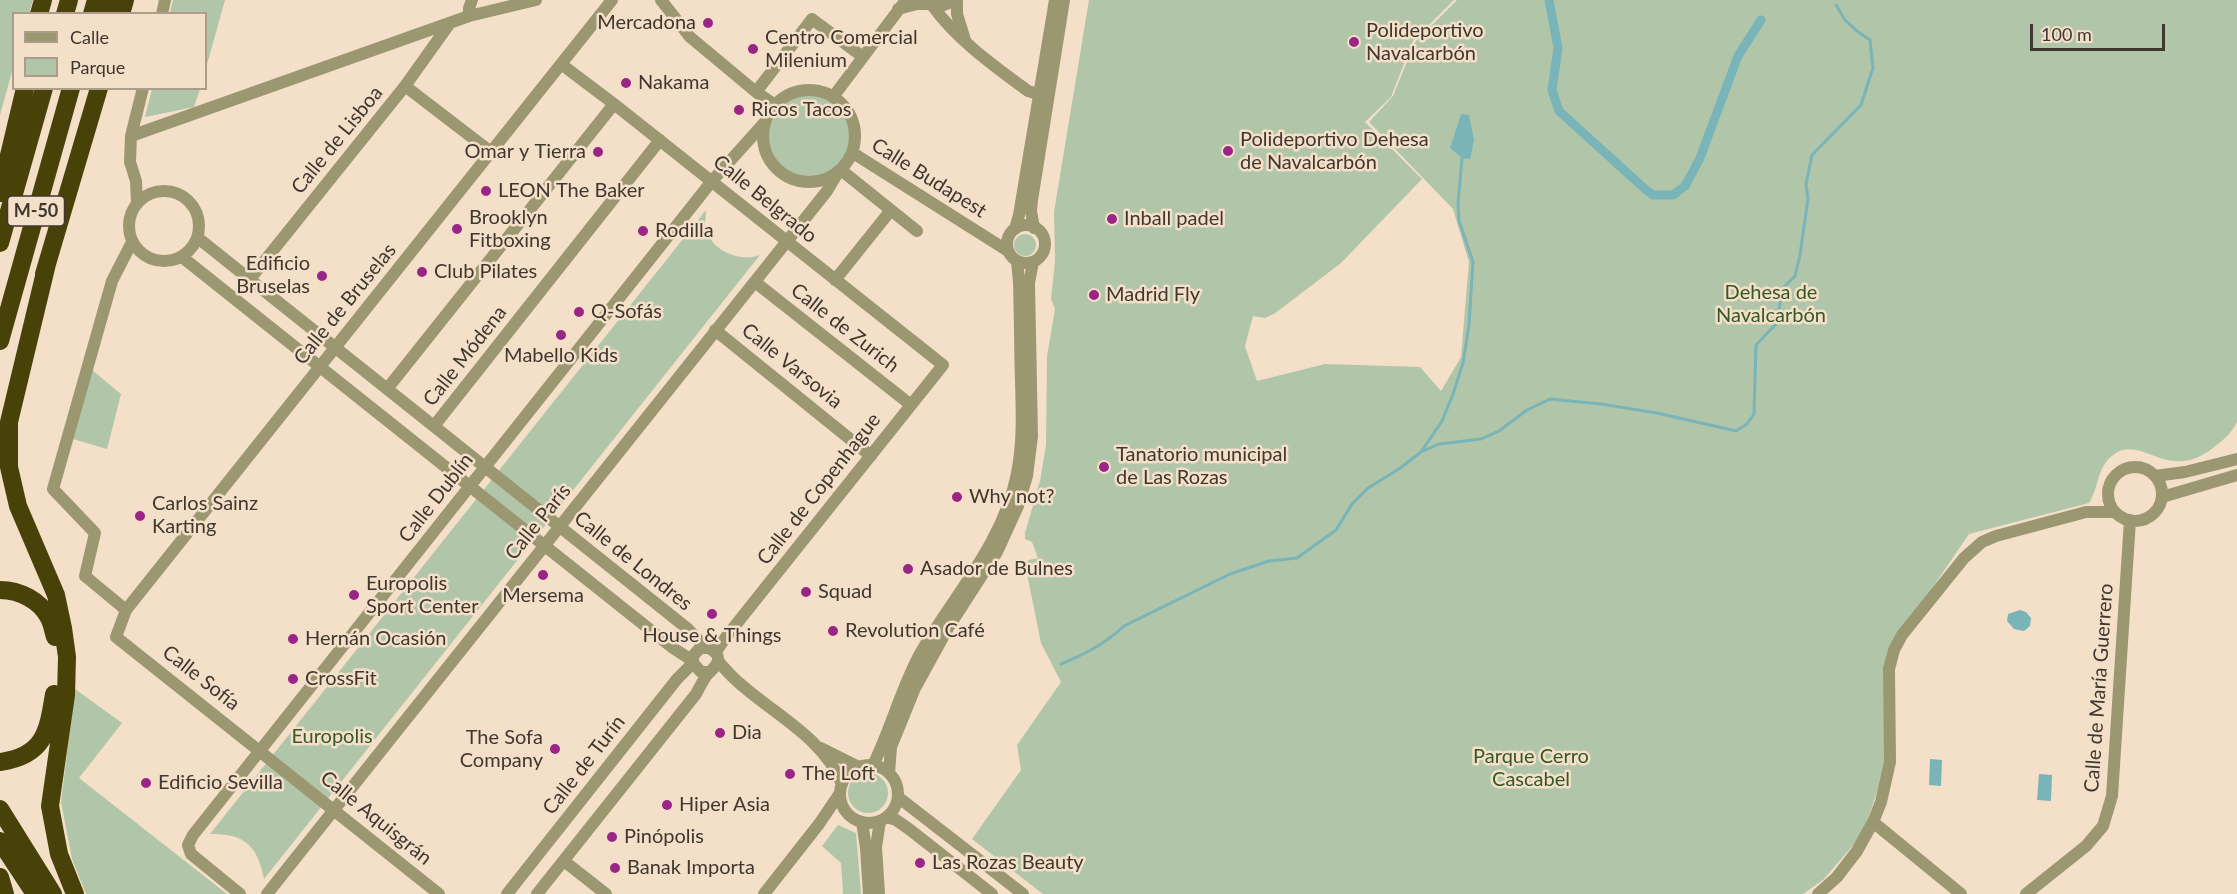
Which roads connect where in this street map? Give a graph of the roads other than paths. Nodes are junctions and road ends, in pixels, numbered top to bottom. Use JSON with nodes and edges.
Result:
{"nodes":[{"id":1,"x":472,"y":0,"type":"edge"},
{"id":2,"x":536,"y":0,"type":"edge"},
{"id":3,"x":612,"y":0,"type":"edge"},
{"id":4,"x":661,"y":0,"type":"edge"},
{"id":5,"x":955,"y":0,"type":"edge"},
{"id":6,"x":1055,"y":0,"type":"edge"},
{"id":7,"x":1064,"y":0,"type":"edge"},
{"id":8,"x":929,"y":3,"type":"edge"},
{"id":9,"x":902,"y":5,"type":"edge"},
{"id":10,"x":469,"y":16,"type":"junction"},
{"id":11,"x":450,"y":22,"type":"junction"},
{"id":12,"x":965,"y":39,"type":"junction"},
{"id":13,"x":863,"y":57,"type":"junction"},
{"id":14,"x":561,"y":64,"type":"junction"},
{"id":15,"x":405,"y":86,"type":"junction"},
{"id":16,"x":16,"y":90,"type":"edge"},
{"id":17,"x":25,"y":90,"type":"edge"},
{"id":18,"x":43,"y":90,"type":"edge"},
{"id":19,"x":70,"y":90,"type":"edge"},
{"id":20,"x":81,"y":90,"type":"edge"},
{"id":21,"x":98,"y":90,"type":"edge"},
{"id":22,"x":142,"y":90,"type":"edge"},
{"id":23,"x":756,"y":92,"type":"junction"},
{"id":24,"x":1038,"y":94,"type":"junction"},
{"id":25,"x":833,"y":97,"type":"junction"},
{"id":26,"x":614,"y":104,"type":"junction"},
{"id":27,"x":775,"y":105,"type":"junction"},
{"id":28,"x":765,"y":122,"type":"junction"},
{"id":29,"x":131,"y":136,"type":"junction"},
{"id":30,"x":660,"y":140,"type":"junction"},
{"id":31,"x":0,"y":148,"type":"edge"},
{"id":32,"x":491,"y":152,"type":"junction"},
{"id":33,"x":853,"y":153,"type":"junction"},
{"id":34,"x":839,"y":172,"type":"junction"},
{"id":35,"x":136,"y":181,"type":"junction"},
{"id":36,"x":712,"y":181,"type":"junction"},
{"id":37,"x":155,"y":192,"type":"junction"},
{"id":38,"x":0,"y":193,"type":"edge"},
{"id":39,"x":137,"y":203,"type":"junction"},
{"id":40,"x":891,"y":210,"type":"junction"},
{"id":41,"x":1034,"y":228,"type":"junction"},
{"id":42,"x":917,"y":231,"type":"dead end"},
{"id":43,"x":1012,"y":232,"type":"junction"},
{"id":44,"x":984,"y":236,"type":"junction"},
{"id":45,"x":198,"y":238,"type":"junction"},
{"id":46,"x":132,"y":242,"type":"junction"},
{"id":47,"x":786,"y":242,"type":"junction"},
{"id":48,"x":0,"y":243,"type":"edge"},
{"id":49,"x":1013,"y":256,"type":"junction"},
{"id":50,"x":182,"y":257,"type":"junction"},
{"id":51,"x":1033,"y":262,"type":"junction"},
{"id":52,"x":47,"y":264,"type":"junction"},
{"id":53,"x":250,"y":279,"type":"junction"},
{"id":54,"x":835,"y":280,"type":"junction"},
{"id":55,"x":755,"y":282,"type":"junction"},
{"id":56,"x":715,"y":330,"type":"junction"},
{"id":57,"x":1,"y":338,"type":"edge"},
{"id":58,"x":335,"y":348,"type":"junction"},
{"id":59,"x":943,"y":365,"type":"joint"},
{"id":60,"x":320,"y":367,"type":"junction"},
{"id":61,"x":387,"y":389,"type":"junction"},
{"id":62,"x":911,"y":405,"type":"junction"},
{"id":63,"x":0,"y":419,"type":"edge"},
{"id":64,"x":434,"y":426,"type":"junction"},
{"id":65,"x":871,"y":456,"type":"junction"},
{"id":66,"x":2237,"y":459,"type":"edge"},
{"id":67,"x":485,"y":468,"type":"junction"},
{"id":68,"x":2237,"y":474,"type":"edge"},
{"id":69,"x":2155,"y":476,"type":"junction"},
{"id":70,"x":470,"y":486,"type":"junction"},
{"id":71,"x":2108,"y":493,"type":"junction"},
{"id":72,"x":2162,"y":497,"type":"junction"},
{"id":73,"x":2086,"y":512,"type":"junction"},
{"id":74,"x":2115,"y":512,"type":"junction"},
{"id":75,"x":2130,"y":520,"type":"junction"},
{"id":76,"x":559,"y":527,"type":"junction"},
{"id":77,"x":544,"y":545,"type":"junction"},
{"id":78,"x":0,"y":590,"type":"edge"},
{"id":79,"x":126,"y":610,"type":"junction"},
{"id":80,"x":116,"y":637,"type":"joint"},
{"id":81,"x":712,"y":658,"type":"junction"},
{"id":82,"x":693,"y":662,"type":"junction"},
{"id":83,"x":817,"y":746,"type":"junction"},
{"id":84,"x":261,"y":750,"type":"junction"},
{"id":85,"x":0,"y":762,"type":"edge"},
{"id":86,"x":873,"y":765,"type":"junction"},
{"id":87,"x":859,"y":767,"type":"junction"},
{"id":88,"x":889,"y":773,"type":"junction"},
{"id":89,"x":841,"y":788,"type":"junction"},
{"id":90,"x":898,"y":797,"type":"junction"},
{"id":91,"x":0,"y":809,"type":"edge"},
{"id":92,"x":335,"y":810,"type":"junction"},
{"id":93,"x":848,"y":815,"type":"junction"},
{"id":94,"x":884,"y":819,"type":"junction"},
{"id":95,"x":862,"y":822,"type":"junction"},
{"id":96,"x":1874,"y":822,"type":"junction"},
{"id":97,"x":819,"y":824,"type":"junction"},
{"id":98,"x":0,"y":842,"type":"edge"},
{"id":99,"x":564,"y":861,"type":"junction"},
{"id":100,"x":0,"y":877,"type":"edge"},
{"id":101,"x":5,"y":894,"type":"edge"},
{"id":102,"x":26,"y":894,"type":"edge"},
{"id":103,"x":35,"y":894,"type":"edge"},
{"id":104,"x":53,"y":894,"type":"edge"},
{"id":105,"x":75,"y":894,"type":"edge"},
{"id":106,"x":240,"y":894,"type":"edge"},
{"id":107,"x":267,"y":894,"type":"edge"},
{"id":108,"x":440,"y":894,"type":"edge"},
{"id":109,"x":507,"y":894,"type":"edge"},
{"id":110,"x":537,"y":894,"type":"edge"},
{"id":111,"x":606,"y":894,"type":"edge"},
{"id":112,"x":764,"y":894,"type":"edge"},
{"id":113,"x":869,"y":894,"type":"edge"},
{"id":114,"x":879,"y":894,"type":"edge"},
{"id":115,"x":993,"y":894,"type":"edge"},
{"id":116,"x":1023,"y":894,"type":"edge"},
{"id":117,"x":1818,"y":894,"type":"edge"},
{"id":118,"x":1961,"y":894,"type":"edge"},
{"id":119,"x":2026,"y":894,"type":"edge"}],
"edges":[{"from":1,"to":10,"type":"street"},
{"from":2,"to":10,"type":"street"},
{"from":3,"to":14,"type":"street","name":"Calle de Bruselas"},
{"from":4,"to":23,"type":"street"},
{"from":5,"to":8,"type":"street"},
{"from":5,"to":12,"type":"street"},
{"from":6,"to":24,"type":"street"},
{"from":7,"to":41,"type":"street"},
{"from":8,"to":9,"type":"street"},
{"from":8,"to":12,"type":"street"},
{"from":9,"to":13,"type":"street"},
{"from":10,"to":11,"type":"street"},
{"from":11,"to":15,"type":"street","name":"Calle de Lisboa"},
{"from":11,"to":29,"type":"street"},
{"from":12,"to":24,"type":"street"},
{"from":13,"to":23,"type":"street"},
{"from":13,"to":25,"type":"street"},
{"from":14,"to":26,"type":"street","name":"Calle Belgrado"},
{"from":14,"to":32,"type":"street","name":"Calle de Bruselas"},
{"from":15,"to":32,"type":"street"},
{"from":15,"to":53,"type":"street","name":"Calle de Lisboa"},
{"from":16,"to":31,"type":"highway"},
{"from":17,"to":38,"type":"highway"},
{"from":18,"to":48,"type":"highway","number":"M-50"},
{"from":19,"to":57,"type":"highway","number":"M-50"},
{"from":20,"to":57,"type":"highway"},
{"from":21,"to":52,"type":"highway"},
{"from":22,"to":29,"type":"street"},
{"from":23,"to":27,"type":"street"},
{"from":24,"to":43,"type":"street"},
{"from":25,"to":27,"type":"street"},
{"from":25,"to":33,"type":"street"},
{"from":26,"to":30,"type":"street","name":"Calle Belgrado"},
{"from":26,"to":61,"type":"street"},
{"from":27,"to":28,"type":"street"},
{"from":28,"to":34,"type":"street"},
{"from":28,"to":36,"type":"street","name":"Calle Dublín"},
{"from":29,"to":35,"type":"street"},
{"from":30,"to":36,"type":"street","name":"Calle Belgrado"},
{"from":30,"to":64,"type":"street","name":"Calle Módena"},
{"from":32,"to":58,"type":"street","name":"Calle de Bruselas"},
{"from":33,"to":34,"type":"street"},
{"from":33,"to":44,"type":"street","name":"Calle Budapest"},
{"from":34,"to":40,"type":"street"},
{"from":34,"to":47,"type":"street","name":"Calle París"},
{"from":35,"to":37,"type":"street"},
{"from":35,"to":39,"type":"street"},
{"from":36,"to":47,"type":"street","name":"Calle Belgrado"},
{"from":36,"to":67,"type":"street","name":"Calle Dublín"},
{"from":37,"to":39,"type":"street"},
{"from":37,"to":45,"type":"street"},
{"from":39,"to":46,"type":"street"},
{"from":40,"to":42,"type":"street"},
{"from":40,"to":54,"type":"street"},
{"from":41,"to":43,"type":"street"},
{"from":41,"to":51,"type":"street"},
{"from":43,"to":44,"type":"street","name":"Calle Budapest"},
{"from":43,"to":49,"type":"street"},
{"from":44,"to":49,"type":"street","name":"Calle Budapest"},
{"from":45,"to":50,"type":"street"},
{"from":45,"to":53,"type":"street","name":"Calle de Londres"},
{"from":46,"to":50,"type":"street"},
{"from":46,"to":79,"type":"street"},
{"from":47,"to":54,"type":"street","name":"Calle Belgrado"},
{"from":47,"to":55,"type":"street","name":"Calle París"},
{"from":49,"to":51,"type":"street"},
{"from":49,"to":86,"type":"street"},
{"from":50,"to":60,"type":"street"},
{"from":51,"to":88,"type":"street"},
{"from":52,"to":63,"type":"highway"},
{"from":52,"to":105,"type":"highway"},
{"from":53,"to":58,"type":"street","name":"Calle de Londres"},
{"from":54,"to":59,"type":"street","name":"Calle Belgrado"},
{"from":55,"to":56,"type":"street","name":"Calle París"},
{"from":55,"to":62,"type":"street","name":"Calle de Zurich"},
{"from":56,"to":65,"type":"street","name":"Calle Varsovia"},
{"from":56,"to":76,"type":"street","name":"Calle París"},
{"from":58,"to":60,"type":"street","name":"Calle de Bruselas"},
{"from":58,"to":61,"type":"street","name":"Calle de Londres"},
{"from":59,"to":62,"type":"street","name":"Calle de Copenhague"},
{"from":60,"to":70,"type":"street"},
{"from":60,"to":79,"type":"street","name":"Calle de Bruselas"},
{"from":61,"to":64,"type":"street","name":"Calle de Londres"},
{"from":62,"to":65,"type":"street","name":"Calle de Copenhague"},
{"from":64,"to":67,"type":"street","name":"Calle de Londres"},
{"from":65,"to":81,"type":"street","name":"Calle de Copenhague"},
{"from":66,"to":69,"type":"street"},
{"from":67,"to":70,"type":"street","name":"Calle Dublín"},
{"from":67,"to":76,"type":"street","name":"Calle de Londres"},
{"from":68,"to":72,"type":"street"},
{"from":69,"to":71,"type":"street"},
{"from":69,"to":72,"type":"street"},
{"from":70,"to":77,"type":"street"},
{"from":70,"to":84,"type":"street","name":"Calle Dublín"},
{"from":71,"to":73,"type":"street"},
{"from":71,"to":74,"type":"street"},
{"from":72,"to":75,"type":"street"},
{"from":73,"to":74,"type":"street"},
{"from":73,"to":96,"type":"street"},
{"from":74,"to":75,"type":"street"},
{"from":75,"to":119,"type":"street","name":"Calle de María Guerrero"},
{"from":76,"to":77,"type":"street","name":"Calle París"},
{"from":76,"to":81,"type":"street","name":"Calle de Londres"},
{"from":77,"to":82,"type":"street"},
{"from":77,"to":92,"type":"street","name":"Calle París"},
{"from":78,"to":85,"type":"highway"},
{"from":79,"to":80,"type":"street","name":"Calle de Bruselas"},
{"from":80,"to":84,"type":"street","name":"Calle Sofía"},
{"from":81,"to":82,"type":"street","name":"Calle de Turín"},
{"from":81,"to":82,"type":"street"},
{"from":81,"to":83,"type":"street"},
{"from":81,"to":99,"type":"street"},
{"from":82,"to":109,"type":"street","name":"Calle de Turín"},
{"from":83,"to":87,"type":"street"},
{"from":83,"to":89,"type":"street"},
{"from":84,"to":92,"type":"street","name":"Calle Aquisgrán"},
{"from":84,"to":106,"type":"street","name":"Calle Dublín"},
{"from":86,"to":87,"type":"street"},
{"from":86,"to":88,"type":"street"},
{"from":87,"to":89,"type":"street"},
{"from":88,"to":90,"type":"street"},
{"from":89,"to":93,"type":"street"},
{"from":89,"to":97,"type":"street"},
{"from":90,"to":94,"type":"street"},
{"from":90,"to":116,"type":"street"},
{"from":91,"to":104,"type":"highway"},
{"from":92,"to":107,"type":"street","name":"Calle París"},
{"from":92,"to":108,"type":"street","name":"Calle Aquisgrán"},
{"from":93,"to":95,"type":"street"},
{"from":93,"to":97,"type":"street"},
{"from":94,"to":95,"type":"street"},
{"from":94,"to":114,"type":"street"},
{"from":94,"to":115,"type":"street"},
{"from":95,"to":113,"type":"street"},
{"from":96,"to":117,"type":"street"},
{"from":96,"to":118,"type":"street"},
{"from":97,"to":112,"type":"street"},
{"from":98,"to":102,"type":"highway"},
{"from":98,"to":103,"type":"highway"},
{"from":99,"to":110,"type":"street"},
{"from":99,"to":111,"type":"street"},
{"from":100,"to":101,"type":"highway"}]}
